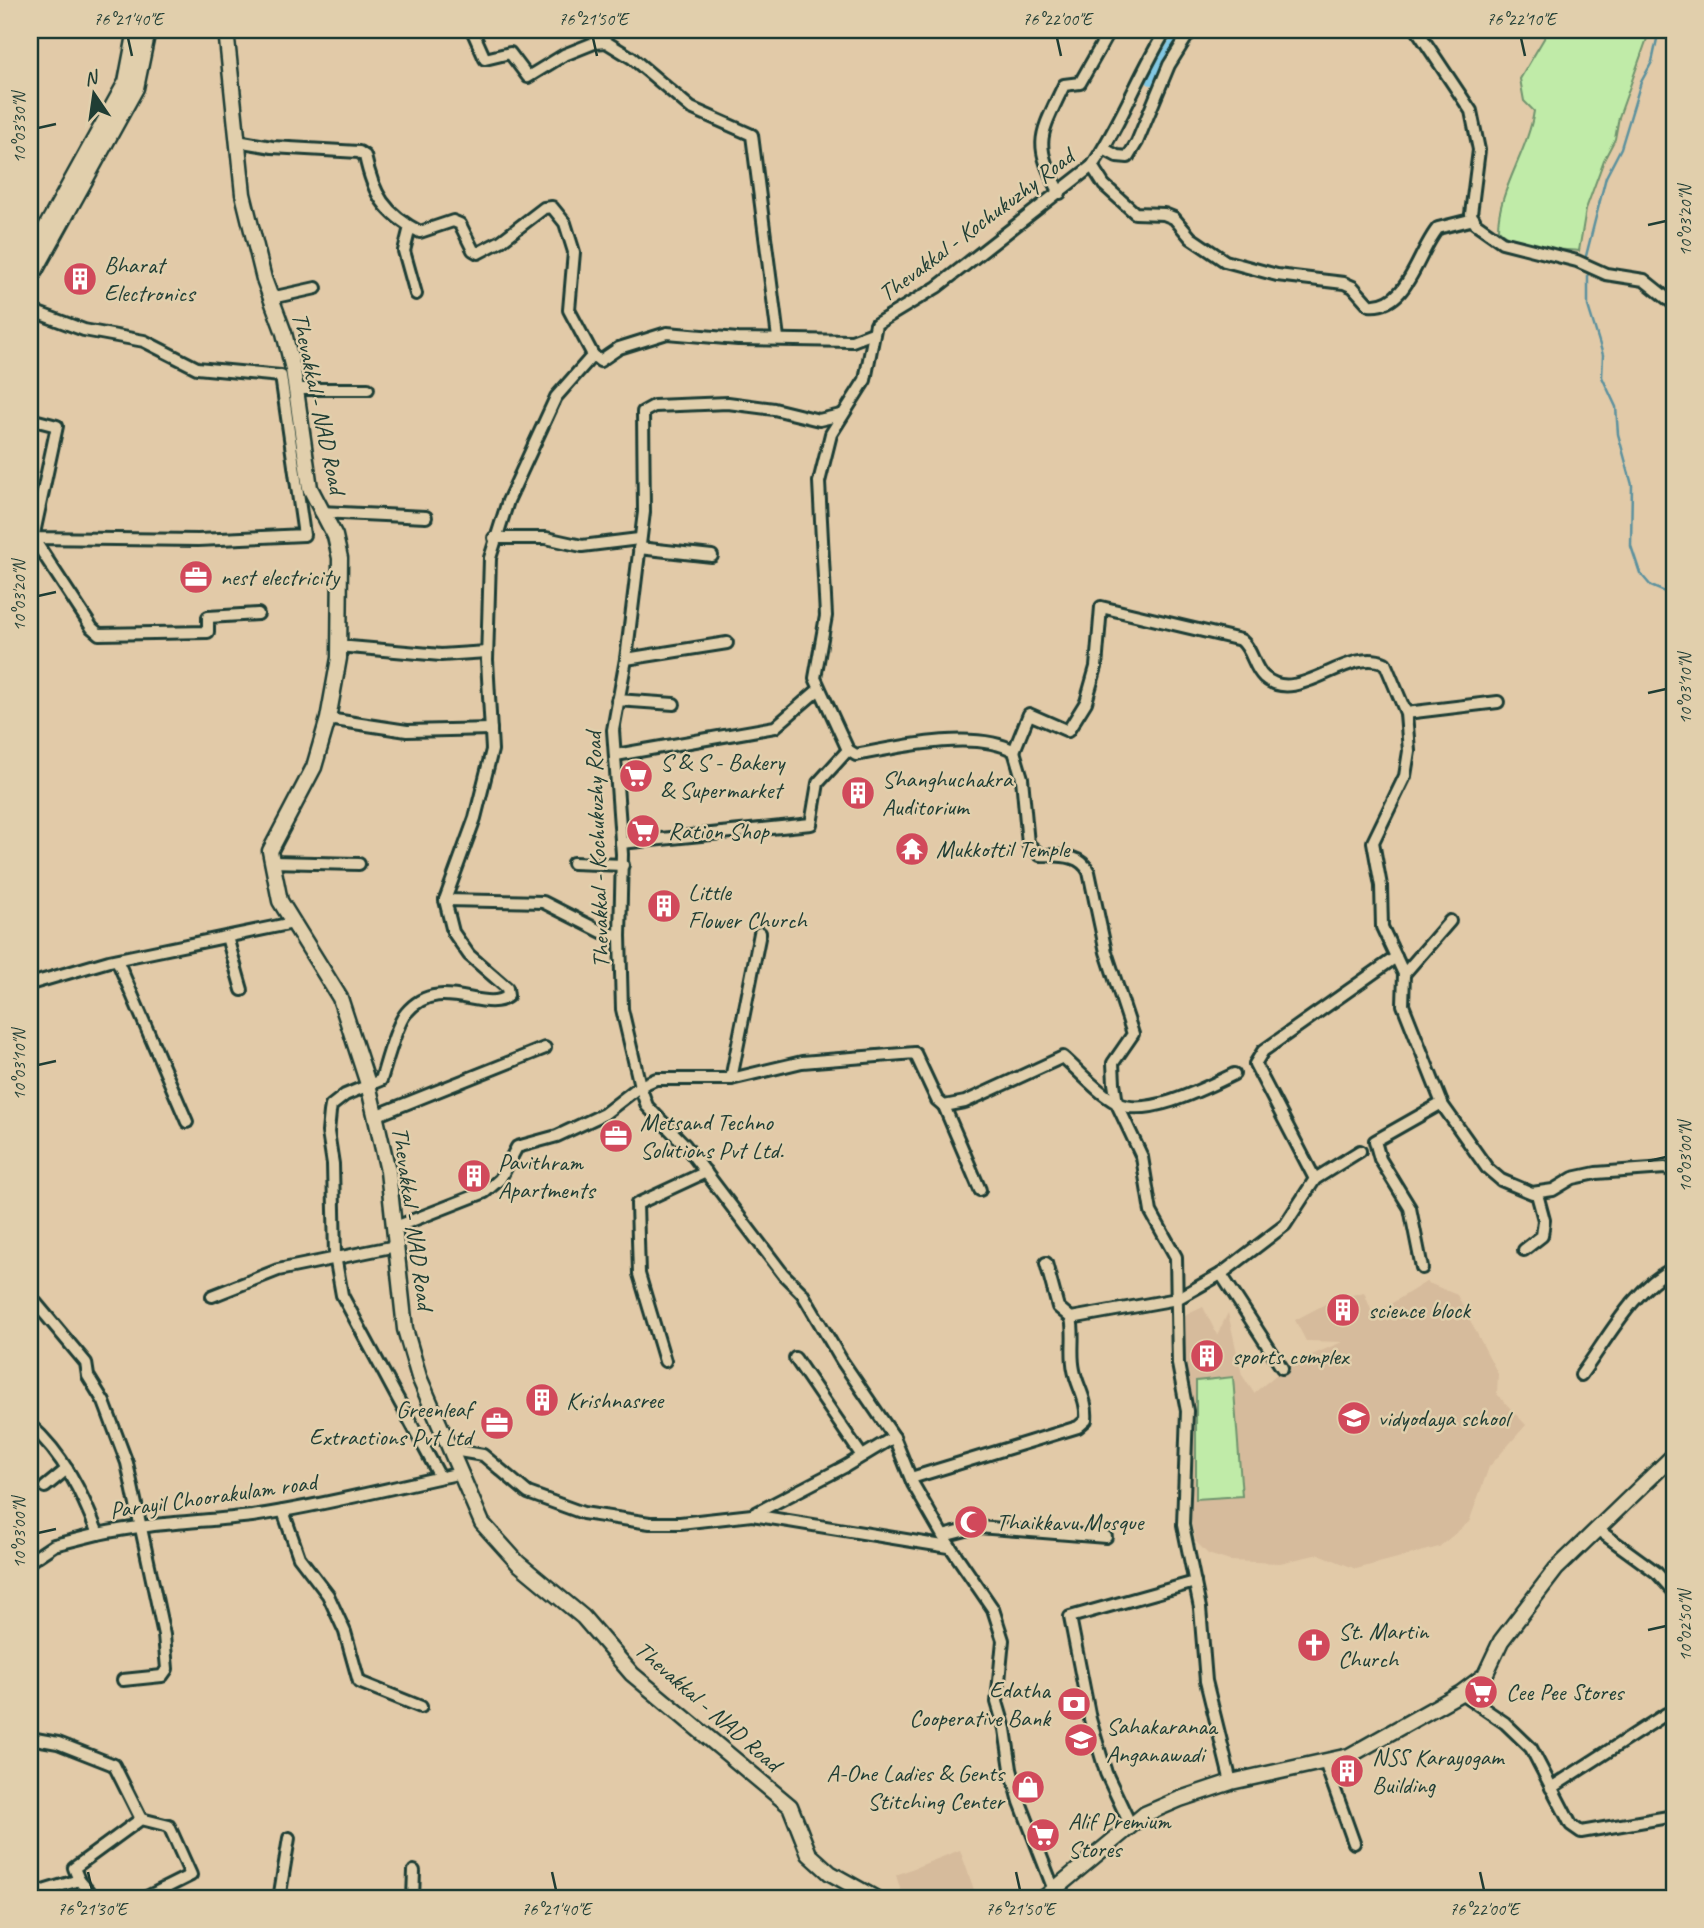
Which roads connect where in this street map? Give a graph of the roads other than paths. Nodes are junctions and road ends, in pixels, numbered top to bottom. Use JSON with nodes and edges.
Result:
{"nodes":[{"id":1,"x":135,"y":30,"type":"edge"},
{"id":2,"x":148,"y":30,"type":"edge"},
{"id":3,"x":226,"y":30,"type":"edge"},
{"id":4,"x":472,"y":30,"type":"edge"},
{"id":5,"x":1110,"y":30,"type":"edge"},
{"id":6,"x":1166,"y":30,"type":"edge"},
{"id":7,"x":1191,"y":30,"type":"edge"},
{"id":8,"x":1417,"y":30,"type":"edge"},
{"id":9,"x":237,"y":141,"type":"junction"},
{"id":10,"x":1104,"y":149,"type":"junction"},
{"id":11,"x":1092,"y":166,"type":"junction"},
{"id":12,"x":1060,"y":193,"type":"junction"},
{"id":13,"x":1474,"y":219,"type":"junction"},
{"id":14,"x":410,"y":227,"type":"junction"},
{"id":15,"x":30,"y":256,"type":"edge"},
{"id":16,"x":30,"y":280,"type":"edge"},
{"id":17,"x":316,"y":288,"type":"dead end"},
{"id":18,"x":416,"y":295,"type":"dead end"},
{"id":19,"x":271,"y":298,"type":"junction"},
{"id":20,"x":1674,"y":304,"type":"edge"},
{"id":21,"x":30,"y":310,"type":"edge"},
{"id":22,"x":873,"y":333,"type":"junction"},
{"id":23,"x":778,"y":338,"type":"junction"},
{"id":24,"x":593,"y":355,"type":"junction"},
{"id":25,"x":294,"y":389,"type":"junction"},
{"id":26,"x":368,"y":389,"type":"dead end"},
{"id":27,"x":841,"y":415,"type":"junction"},
{"id":28,"x":30,"y":419,"type":"edge"},
{"id":29,"x":320,"y":512,"type":"junction"},
{"id":30,"x":426,"y":517,"type":"dead end"},
{"id":31,"x":33,"y":538,"type":"junction"},
{"id":32,"x":494,"y":538,"type":"junction"},
{"id":33,"x":639,"y":544,"type":"junction"},
{"id":34,"x":712,"y":556,"type":"dead end"},
{"id":35,"x":258,"y":614,"type":"dead end"},
{"id":36,"x":727,"y":643,"type":"dead end"},
{"id":37,"x":338,"y":646,"type":"junction"},
{"id":38,"x":487,"y":652,"type":"junction"},
{"id":39,"x":626,"y":659,"type":"junction"},
{"id":40,"x":818,"y":690,"type":"junction"},
{"id":41,"x":617,"y":699,"type":"junction"},
{"id":42,"x":1498,"y":702,"type":"dead end"},
{"id":43,"x":674,"y":704,"type":"dead end"},
{"id":44,"x":1406,"y":713,"type":"junction"},
{"id":45,"x":328,"y":719,"type":"junction"},
{"id":46,"x":491,"y":729,"type":"junction"},
{"id":47,"x":848,"y":750,"type":"junction"},
{"id":48,"x":1014,"y":751,"type":"junction"},
{"id":49,"x":616,"y":755,"type":"junction"},
{"id":50,"x":621,"y":843,"type":"junction"},
{"id":51,"x":271,"y":862,"type":"junction"},
{"id":52,"x":573,"y":863,"type":"dead end"},
{"id":53,"x":359,"y":864,"type":"dead end"},
{"id":54,"x":623,"y":865,"type":"junction"},
{"id":55,"x":445,"y":901,"type":"junction"},
{"id":56,"x":1450,"y":921,"type":"dead end"},
{"id":57,"x":293,"y":923,"type":"junction"},
{"id":58,"x":760,"y":933,"type":"dead end"},
{"id":59,"x":620,"y":936,"type":"junction"},
{"id":60,"x":227,"y":937,"type":"junction"},
{"id":61,"x":1396,"y":957,"type":"junction"},
{"id":62,"x":118,"y":962,"type":"junction"},
{"id":63,"x":1404,"y":974,"type":"junction"},
{"id":64,"x":30,"y":984,"type":"edge"},
{"id":65,"x":242,"y":990,"type":"dead end"},
{"id":66,"x":545,"y":1048,"type":"dead end"},
{"id":67,"x":1234,"y":1074,"type":"dead end"},
{"id":68,"x":731,"y":1079,"type":"junction"},
{"id":69,"x":368,"y":1084,"type":"junction"},
{"id":70,"x":640,"y":1086,"type":"junction"},
{"id":71,"x":1442,"y":1103,"type":"junction"},
{"id":72,"x":1117,"y":1104,"type":"junction"},
{"id":73,"x":944,"y":1106,"type":"junction"},
{"id":74,"x":375,"y":1116,"type":"junction"},
{"id":75,"x":187,"y":1122,"type":"dead end"},
{"id":76,"x":1360,"y":1151,"type":"dead end"},
{"id":77,"x":706,"y":1172,"type":"junction"},
{"id":78,"x":1674,"y":1172,"type":"edge"},
{"id":79,"x":1315,"y":1179,"type":"junction"},
{"id":80,"x":980,"y":1190,"type":"dead end"},
{"id":81,"x":1537,"y":1194,"type":"junction"},
{"id":82,"x":393,"y":1228,"type":"junction"},
{"id":83,"x":396,"y":1246,"type":"junction"},
{"id":84,"x":1524,"y":1250,"type":"dead end"},
{"id":85,"x":335,"y":1256,"type":"junction"},
{"id":86,"x":1046,"y":1264,"type":"dead end"},
{"id":87,"x":1422,"y":1268,"type":"dead end"},
{"id":88,"x":1674,"y":1268,"type":"edge"},
{"id":89,"x":1222,"y":1274,"type":"junction"},
{"id":90,"x":30,"y":1296,"type":"edge"},
{"id":91,"x":212,"y":1296,"type":"dead end"},
{"id":92,"x":1177,"y":1299,"type":"junction"},
{"id":93,"x":1071,"y":1318,"type":"junction"},
{"id":94,"x":794,"y":1358,"type":"dead end"},
{"id":95,"x":665,"y":1361,"type":"dead end"},
{"id":96,"x":1282,"y":1368,"type":"dead end"},
{"id":97,"x":1581,"y":1375,"type":"dead end"},
{"id":98,"x":30,"y":1425,"type":"edge"},
{"id":99,"x":894,"y":1437,"type":"junction"},
{"id":100,"x":453,"y":1450,"type":"junction"},
{"id":101,"x":1674,"y":1455,"type":"edge"},
{"id":102,"x":862,"y":1456,"type":"junction"},
{"id":103,"x":68,"y":1469,"type":"junction"},
{"id":104,"x":462,"y":1473,"type":"junction"},
{"id":105,"x":440,"y":1477,"type":"junction"},
{"id":106,"x":911,"y":1478,"type":"junction"},
{"id":107,"x":45,"y":1487,"type":"dead end"},
{"id":108,"x":283,"y":1511,"type":"junction"},
{"id":109,"x":752,"y":1515,"type":"junction"},
{"id":110,"x":141,"y":1525,"type":"junction"},
{"id":111,"x":1597,"y":1529,"type":"junction"},
{"id":112,"x":98,"y":1534,"type":"junction"},
{"id":113,"x":943,"y":1536,"type":"junction"},
{"id":114,"x":1106,"y":1537,"type":"dead end"},
{"id":115,"x":949,"y":1547,"type":"junction"},
{"id":116,"x":30,"y":1560,"type":"edge"},
{"id":117,"x":1195,"y":1582,"type":"junction"},
{"id":118,"x":1674,"y":1592,"type":"edge"},
{"id":119,"x":123,"y":1680,"type":"dead end"},
{"id":120,"x":1461,"y":1693,"type":"junction"},
{"id":121,"x":421,"y":1707,"type":"dead end"},
{"id":122,"x":1666,"y":1714,"type":"dead end"},
{"id":123,"x":30,"y":1738,"type":"edge"},
{"id":124,"x":1325,"y":1762,"type":"junction"},
{"id":125,"x":1231,"y":1782,"type":"junction"},
{"id":126,"x":1551,"y":1788,"type":"junction"},
{"id":127,"x":1674,"y":1816,"type":"edge"},
{"id":128,"x":141,"y":1819,"type":"junction"},
{"id":129,"x":1131,"y":1826,"type":"junction"},
{"id":130,"x":289,"y":1838,"type":"dead end"},
{"id":131,"x":1354,"y":1843,"type":"dead end"},
{"id":132,"x":414,"y":1871,"type":"dead end"},
{"id":133,"x":79,"y":1880,"type":"junction"},
{"id":134,"x":1049,"y":1894,"type":"edge"},
{"id":135,"x":30,"y":1895,"type":"edge"},
{"id":136,"x":94,"y":1898,"type":"edge"},
{"id":137,"x":145,"y":1898,"type":"edge"},
{"id":138,"x":282,"y":1898,"type":"edge"},
{"id":139,"x":413,"y":1898,"type":"edge"},
{"id":140,"x":874,"y":1898,"type":"edge"}],
"edges":[{"from":1,"to":15,"type":"main road"},
{"from":2,"to":16,"type":"main road"},
{"from":3,"to":9,"type":"main road","name":"Thevakkal - NAD Road"},
{"from":4,"to":23,"type":"street"},
{"from":5,"to":12,"type":"street"},
{"from":6,"to":10,"type":"street","name":"Thevakkal - Kochukuzhy Road"},
{"from":7,"to":10,"type":"street"},
{"from":8,"to":13,"type":"street"},
{"from":9,"to":14,"type":"street"},
{"from":9,"to":19,"type":"main road","name":"Thevakkal - NAD Road"},
{"from":10,"to":11,"type":"street","name":"Thevakkal - Kochukuzhy Road"},
{"from":11,"to":12,"type":"street","name":"Thevakkal - Kochukuzhy Road"},
{"from":11,"to":13,"type":"street"},
{"from":12,"to":22,"type":"street","name":"Thevakkal - Kochukuzhy Road"},
{"from":13,"to":20,"type":"street"},
{"from":14,"to":18,"type":"street"},
{"from":14,"to":24,"type":"street"},
{"from":17,"to":19,"type":"street"},
{"from":19,"to":25,"type":"main road","name":"Thevakkal - NAD Road"},
{"from":21,"to":31,"type":"street"},
{"from":22,"to":23,"type":"street"},
{"from":22,"to":27,"type":"street","name":"Thevakkal - Kochukuzhy Road"},
{"from":23,"to":24,"type":"street"},
{"from":24,"to":32,"type":"street"},
{"from":25,"to":26,"type":"street"},
{"from":25,"to":29,"type":"main road","name":"Thevakkal - NAD Road"},
{"from":27,"to":33,"type":"street","name":"Thevakkal - Kochukuzhy Road"},
{"from":27,"to":40,"type":"street"},
{"from":28,"to":31,"type":"street"},
{"from":29,"to":30,"type":"street"},
{"from":29,"to":37,"type":"main road","name":"Thevakkal - NAD Road"},
{"from":31,"to":35,"type":"street"},
{"from":32,"to":33,"type":"street"},
{"from":32,"to":38,"type":"street"},
{"from":33,"to":34,"type":"street"},
{"from":33,"to":39,"type":"street","name":"Thevakkal - Kochukuzhy Road"},
{"from":36,"to":39,"type":"street"},
{"from":37,"to":38,"type":"street"},
{"from":37,"to":45,"type":"main road","name":"Thevakkal - NAD Road"},
{"from":38,"to":46,"type":"street"},
{"from":39,"to":41,"type":"street","name":"Thevakkal - Kochukuzhy Road"},
{"from":40,"to":47,"type":"street"},
{"from":40,"to":49,"type":"street"},
{"from":41,"to":43,"type":"street"},
{"from":41,"to":49,"type":"street","name":"Thevakkal - Kochukuzhy Road"},
{"from":42,"to":44,"type":"street"},
{"from":44,"to":48,"type":"street"},
{"from":44,"to":61,"type":"street"},
{"from":45,"to":46,"type":"street"},
{"from":45,"to":51,"type":"main road","name":"Thevakkal - NAD Road"},
{"from":46,"to":55,"type":"street"},
{"from":47,"to":48,"type":"street"},
{"from":47,"to":50,"type":"street"},
{"from":48,"to":72,"type":"street"},
{"from":49,"to":50,"type":"street","name":"Thevakkal - Kochukuzhy Road"},
{"from":50,"to":54,"type":"street","name":"Thevakkal - Kochukuzhy Road"},
{"from":51,"to":53,"type":"street"},
{"from":51,"to":57,"type":"main road","name":"Thevakkal - NAD Road"},
{"from":52,"to":54,"type":"street"},
{"from":54,"to":59,"type":"street","name":"Thevakkal - Kochukuzhy Road"},
{"from":55,"to":59,"type":"street"},
{"from":55,"to":69,"type":"street"},
{"from":56,"to":63,"type":"street"},
{"from":57,"to":60,"type":"street"},
{"from":57,"to":69,"type":"main road","name":"Thevakkal - NAD Road"},
{"from":58,"to":68,"type":"street"},
{"from":59,"to":70,"type":"street","name":"Thevakkal - Kochukuzhy Road"},
{"from":60,"to":62,"type":"street"},
{"from":60,"to":65,"type":"street"},
{"from":61,"to":63,"type":"street"},
{"from":61,"to":79,"type":"street"},
{"from":62,"to":64,"type":"street"},
{"from":62,"to":75,"type":"street"},
{"from":63,"to":71,"type":"street"},
{"from":66,"to":74,"type":"street"},
{"from":67,"to":72,"type":"street"},
{"from":68,"to":70,"type":"street"},
{"from":68,"to":73,"type":"street"},
{"from":69,"to":74,"type":"main road","name":"Thevakkal - NAD Road"},
{"from":69,"to":85,"type":"street"},
{"from":70,"to":77,"type":"street","name":"Thevakkal - Kochukuzhy Road"},
{"from":70,"to":82,"type":"street"},
{"from":71,"to":81,"type":"street"},
{"from":71,"to":87,"type":"street"},
{"from":72,"to":73,"type":"street"},
{"from":72,"to":92,"type":"street"},
{"from":73,"to":80,"type":"street"},
{"from":74,"to":82,"type":"main road","name":"Thevakkal - NAD Road"},
{"from":76,"to":79,"type":"street"},
{"from":77,"to":95,"type":"street"},
{"from":77,"to":99,"type":"street","name":"Thevakkal - Kochukuzhy Road"},
{"from":78,"to":81,"type":"street"},
{"from":79,"to":89,"type":"street"},
{"from":81,"to":84,"type":"street"},
{"from":82,"to":83,"type":"main road","name":"Thevakkal - NAD Road"},
{"from":83,"to":85,"type":"street"},
{"from":83,"to":100,"type":"main road","name":"Thevakkal - NAD Road"},
{"from":85,"to":91,"type":"street"},
{"from":85,"to":105,"type":"street"},
{"from":86,"to":93,"type":"street"},
{"from":88,"to":97,"type":"street"},
{"from":89,"to":92,"type":"street"},
{"from":89,"to":96,"type":"street"},
{"from":90,"to":110,"type":"street"},
{"from":92,"to":93,"type":"street"},
{"from":92,"to":117,"type":"street"},
{"from":93,"to":106,"type":"street"},
{"from":94,"to":102,"type":"street"},
{"from":98,"to":103,"type":"street","name":"Parayil Choorakulam road"},
{"from":99,"to":102,"type":"street"},
{"from":99,"to":106,"type":"street","name":"Thevakkal - Kochukuzhy Road"},
{"from":100,"to":104,"type":"main road","name":"Thevakkal - NAD Road"},
{"from":100,"to":109,"type":"street"},
{"from":101,"to":111,"type":"main road"},
{"from":102,"to":109,"type":"street"},
{"from":103,"to":107,"type":"street"},
{"from":103,"to":112,"type":"street","name":"Parayil Choorakulam road"},
{"from":104,"to":105,"type":"street","name":"Parayil Choorakulam road"},
{"from":104,"to":140,"type":"main road","name":"Thevakkal - NAD Road"},
{"from":105,"to":108,"type":"street","name":"Parayil Choorakulam road"},
{"from":106,"to":113,"type":"street","name":"Thevakkal - Kochukuzhy Road"},
{"from":108,"to":110,"type":"street","name":"Parayil Choorakulam road"},
{"from":108,"to":121,"type":"street"},
{"from":109,"to":115,"type":"street"},
{"from":110,"to":112,"type":"street","name":"Parayil Choorakulam road"},
{"from":110,"to":119,"type":"street"},
{"from":111,"to":118,"type":"street"},
{"from":111,"to":120,"type":"main road"},
{"from":112,"to":116,"type":"street","name":"Parayil Choorakulam road"},
{"from":113,"to":114,"type":"street"},
{"from":113,"to":115,"type":"street","name":"Thevakkal - Kochukuzhy Road"},
{"from":115,"to":134,"type":"street","name":"Thevakkal - Kochukuzhy Road"},
{"from":117,"to":125,"type":"street"},
{"from":117,"to":129,"type":"street"},
{"from":120,"to":124,"type":"main road"},
{"from":120,"to":126,"type":"street"},
{"from":122,"to":126,"type":"street"},
{"from":123,"to":128,"type":"street"},
{"from":124,"to":125,"type":"main road"},
{"from":124,"to":131,"type":"street"},
{"from":125,"to":129,"type":"main road"},
{"from":126,"to":127,"type":"street"},
{"from":128,"to":133,"type":"street"},
{"from":128,"to":137,"type":"street"},
{"from":129,"to":134,"type":"main road"},
{"from":130,"to":138,"type":"street"},
{"from":132,"to":139,"type":"street"},
{"from":133,"to":135,"type":"street"},
{"from":133,"to":136,"type":"street"}]}
